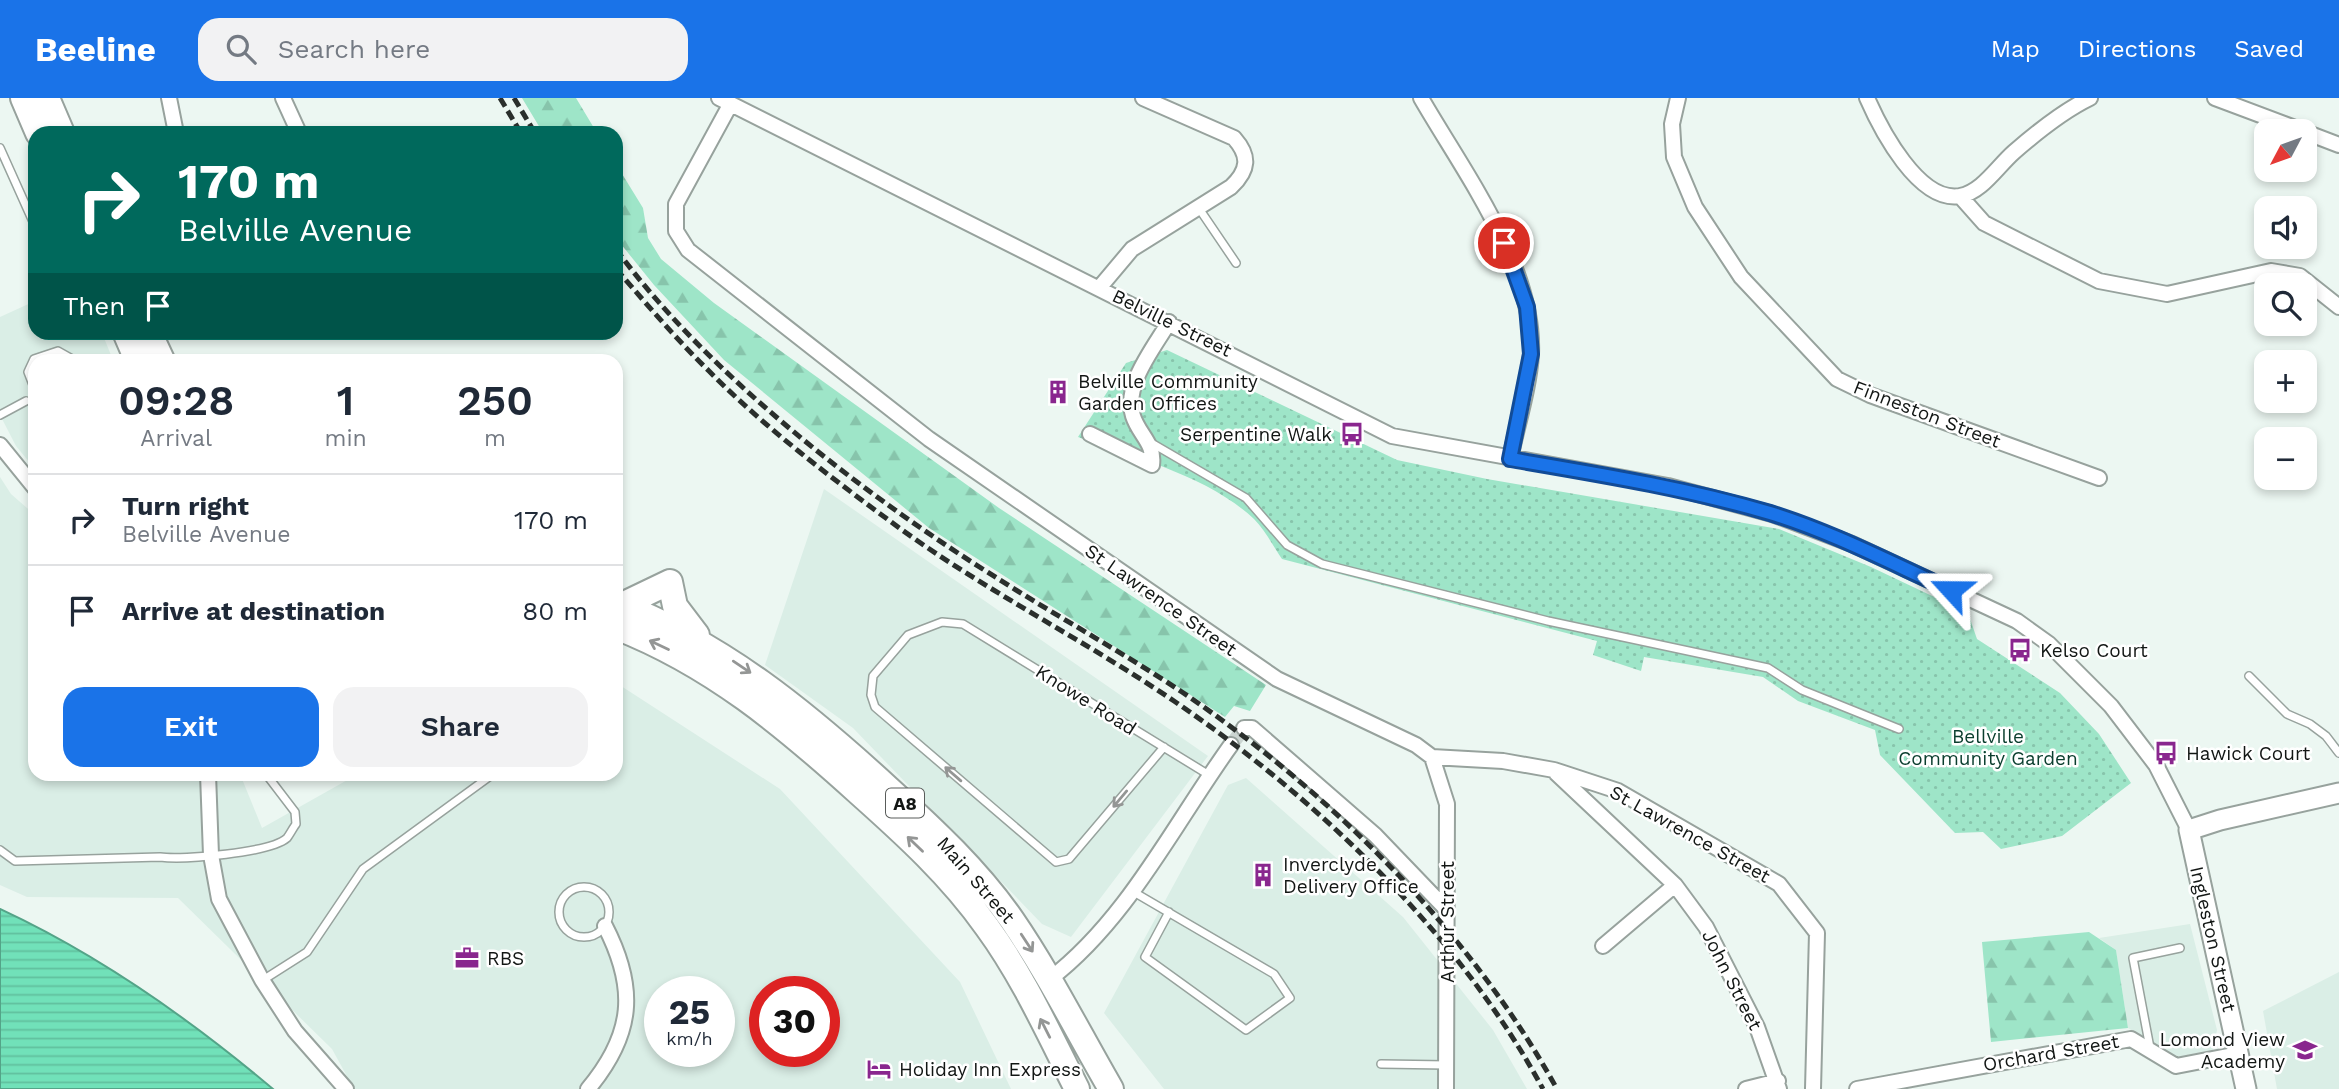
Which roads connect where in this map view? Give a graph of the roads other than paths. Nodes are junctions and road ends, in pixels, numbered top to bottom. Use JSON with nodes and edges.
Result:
{"nodes":[{"id":1,"x":23,"y":98,"type":"edge"},
{"id":2,"x":47,"y":98,"type":"edge"},
{"id":3,"x":169,"y":98,"type":"edge"},
{"id":4,"x":283,"y":98,"type":"edge"},
{"id":5,"x":1143,"y":98,"type":"edge"},
{"id":6,"x":1421,"y":98,"type":"edge"},
{"id":7,"x":1678,"y":98,"type":"edge"},
{"id":8,"x":1867,"y":98,"type":"edge"},
{"id":9,"x":2090,"y":98,"type":"edge"},
{"id":10,"x":2215,"y":98,"type":"edge"},
{"id":11,"x":725,"y":101,"type":"edge"},
{"id":12,"x":1176,"y":104,"type":"edge"},
{"id":13,"x":2270,"y":119,"type":"edge"},
{"id":14,"x":35,"y":126,"type":"edge"},
{"id":15,"x":59,"y":126,"type":"edge"},
{"id":16,"x":175,"y":126,"type":"edge"},
{"id":17,"x":296,"y":126,"type":"edge"},
{"id":18,"x":2317,"y":137,"type":"edge"},
{"id":19,"x":2339,"y":145,"type":"edge"},
{"id":20,"x":0,"y":148,"type":"edge"},
{"id":21,"x":1960,"y":196,"type":"junction"},
{"id":22,"x":1198,"y":207,"type":"junction"},
{"id":23,"x":28,"y":210,"type":"edge"},
{"id":24,"x":1236,"y":263,"type":"dead end"},
{"id":25,"x":1100,"y":287,"type":"junction"},
{"id":26,"x":2339,"y":307,"type":"edge"},
{"id":27,"x":1169,"y":322,"type":"junction"},
{"id":28,"x":26,"y":401,"type":"dead end"},
{"id":29,"x":0,"y":415,"type":"edge"},
{"id":30,"x":1090,"y":434,"type":"dead end"},
{"id":31,"x":1147,"y":440,"type":"junction"},
{"id":32,"x":0,"y":446,"type":"edge"},
{"id":33,"x":1510,"y":459,"type":"junction"},
{"id":34,"x":2099,"y":478,"type":"dead end"},
{"id":35,"x":28,"y":480,"type":"edge"},
{"id":36,"x":623,"y":609,"type":"edge"},
{"id":37,"x":623,"y":614,"type":"edge"},
{"id":38,"x":623,"y":616,"type":"edge"},
{"id":39,"x":703,"y":642,"type":"junction"},
{"id":40,"x":2249,"y":676,"type":"dead end"},
{"id":41,"x":1244,"y":728,"type":"dead end"},
{"id":42,"x":1899,"y":729,"type":"dead end"},
{"id":43,"x":1231,"y":745,"type":"tunnel mouth"},
{"id":44,"x":1164,"y":747,"type":"junction"},
{"id":45,"x":2339,"y":753,"type":"edge"},
{"id":46,"x":1432,"y":757,"type":"junction"},
{"id":47,"x":1554,"y":770,"type":"junction"},
{"id":48,"x":1209,"y":775,"type":"junction"},
{"id":49,"x":208,"y":781,"type":"edge"},
{"id":50,"x":271,"y":781,"type":"edge"},
{"id":51,"x":483,"y":781,"type":"edge"},
{"id":52,"x":2339,"y":793,"type":"edge"},
{"id":53,"x":2189,"y":830,"type":"junction"},
{"id":54,"x":0,"y":850,"type":"edge"},
{"id":55,"x":211,"y":855,"type":"junction"},
{"id":56,"x":1675,"y":885,"type":"junction"},
{"id":57,"x":1132,"y":891,"type":"junction"},
{"id":58,"x":1447,"y":911,"type":"junction"},
{"id":59,"x":1169,"y":912,"type":"junction"},
{"id":60,"x":605,"y":926,"type":"junction"},
{"id":61,"x":1603,"y":946,"type":"dead end"},
{"id":62,"x":2180,"y":948,"type":"dead end"},
{"id":63,"x":1049,"y":979,"type":"junction"},
{"id":64,"x":262,"y":980,"type":"junction"},
{"id":65,"x":2150,"y":1048,"type":"junction"},
{"id":66,"x":2238,"y":1054,"type":"junction"},
{"id":67,"x":1381,"y":1064,"type":"dead end"},
{"id":68,"x":1447,"y":1065,"type":"junction"},
{"id":69,"x":1778,"y":1085,"type":"edge"},
{"id":70,"x":346,"y":1089,"type":"edge"},
{"id":71,"x":588,"y":1089,"type":"edge"},
{"id":72,"x":1077,"y":1089,"type":"edge"},
{"id":73,"x":1111,"y":1089,"type":"edge"},
{"id":74,"x":1446,"y":1089,"type":"edge"},
{"id":75,"x":1746,"y":1089,"type":"edge"},
{"id":76,"x":1813,"y":1089,"type":"edge"},
{"id":77,"x":1857,"y":1089,"type":"edge"},
{"id":78,"x":2246,"y":1089,"type":"edge"}],
"edges":[{"from":1,"to":14,"type":"highway"},
{"from":2,"to":15,"type":"highway"},
{"from":3,"to":16,"type":"street"},
{"from":4,"to":17,"type":"street"},
{"from":5,"to":12,"type":"street"},
{"from":6,"to":33,"type":"street"},
{"from":7,"to":34,"type":"street","name":"Finneston Street"},
{"from":8,"to":21,"type":"street"},
{"from":9,"to":21,"type":"street"},
{"from":10,"to":13,"type":"street"},
{"from":11,"to":25,"type":"street","name":"Belville Street"},
{"from":11,"to":46,"type":"street","name":"St Lawrence Street"},
{"from":12,"to":22,"type":"street"},
{"from":18,"to":19,"type":"street"},
{"from":20,"to":23,"type":"lane"},
{"from":21,"to":26,"type":"street"},
{"from":22,"to":24,"type":"lane"},
{"from":22,"to":25,"type":"street"},
{"from":25,"to":27,"type":"street","name":"Belville Street"},
{"from":27,"to":31,"type":"street"},
{"from":27,"to":33,"type":"street","name":"Belville Street"},
{"from":28,"to":29,"type":"lane"},
{"from":30,"to":31,"type":"street"},
{"from":31,"to":42,"type":"lane"},
{"from":32,"to":35,"type":"street"},
{"from":33,"to":53,"type":"street","name":"Belville Street"},
{"from":36,"to":39,"type":"highway"},
{"from":37,"to":39,"type":"highway","name":"Main Street","number":"A8"},
{"from":72,"to":38,"type":"highway","name":"Main Street","number":"A8","one_way":true},
{"from":39,"to":63,"type":"highway","name":"Main Street","number":"A8","one_way":true},
{"from":40,"to":45,"type":"lane"},
{"from":41,"to":58,"type":"street"},
{"from":43,"to":48,"type":"street"},
{"from":44,"to":44,"type":"lane","name":"Knowe Road","one_way":true},
{"from":44,"to":48,"type":"lane","name":"Knowe Road"},
{"from":46,"to":47,"type":"street","name":"St Lawrence Street"},
{"from":46,"to":58,"type":"street","name":"Arthur Street"},
{"from":47,"to":56,"type":"street","name":"John Street"},
{"from":47,"to":76,"type":"street","name":"St Lawrence Street"},
{"from":48,"to":57,"type":"street"},
{"from":49,"to":55,"type":"street"},
{"from":50,"to":55,"type":"lane"},
{"from":51,"to":64,"type":"lane"},
{"from":52,"to":53,"type":"main road"},
{"from":53,"to":66,"type":"main road","name":"Ingleston Street"},
{"from":54,"to":55,"type":"lane"},
{"from":55,"to":64,"type":"street"},
{"from":56,"to":61,"type":"street"},
{"from":56,"to":69,"type":"street","name":"John Street"},
{"from":57,"to":59,"type":"lane"},
{"from":57,"to":63,"type":"street"},
{"from":58,"to":68,"type":"street","name":"Arthur Street"},
{"from":59,"to":59,"type":"lane"},
{"from":60,"to":60,"type":"lane"},
{"from":60,"to":71,"type":"street"},
{"from":62,"to":65,"type":"lane"},
{"from":63,"to":73,"type":"highway","name":"Main Street","number":"A8"},
{"from":64,"to":70,"type":"street"},
{"from":65,"to":66,"type":"street","name":"Orchard Street"},
{"from":65,"to":77,"type":"street","name":"Orchard Street"},
{"from":66,"to":78,"type":"main road","name":"Ingleston Street"},
{"from":67,"to":68,"type":"lane"},
{"from":68,"to":74,"type":"street","name":"Arthur Street"},
{"from":69,"to":75,"type":"street","name":"John Street"}]}
